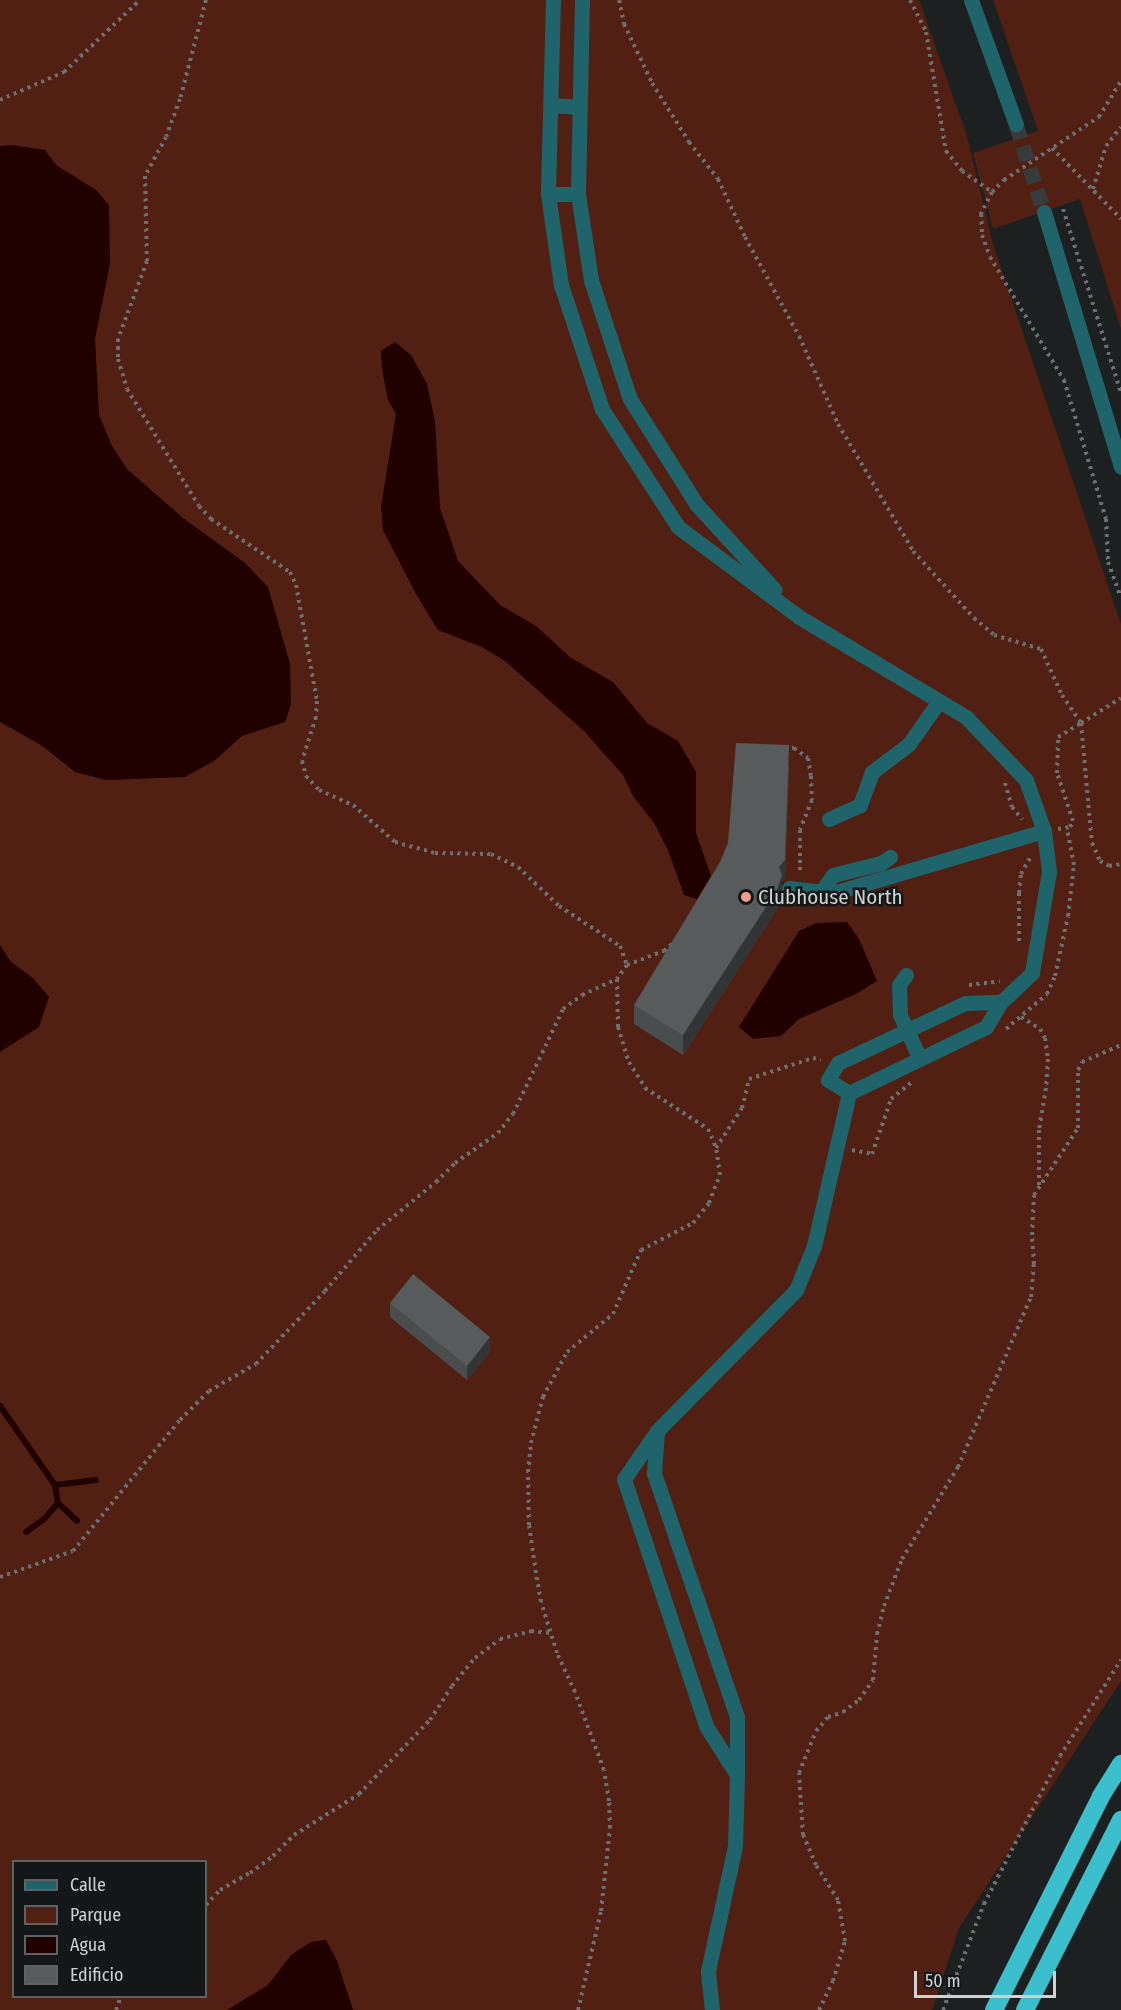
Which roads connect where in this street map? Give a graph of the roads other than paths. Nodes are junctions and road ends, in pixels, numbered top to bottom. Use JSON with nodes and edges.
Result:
{"nodes":[{"id":1,"x":553,"y":0,"type":"edge"},
{"id":2,"x":582,"y":0,"type":"edge"},
{"id":3,"x":970,"y":0,"type":"edge"},
{"id":4,"x":551,"y":105,"type":"junction"},
{"id":5,"x":580,"y":107,"type":"junction"},
{"id":6,"x":1016,"y":124,"type":"tunnel mouth"},
{"id":7,"x":548,"y":194,"type":"junction"},
{"id":8,"x":578,"y":194,"type":"junction"},
{"id":9,"x":1044,"y":212,"type":"tunnel mouth"},
{"id":10,"x":1121,"y":467,"type":"edge"},
{"id":11,"x":799,"y":617,"type":"junction"},
{"id":12,"x":939,"y":701,"type":"junction"},
{"id":13,"x":829,"y":819,"type":"dead end"},
{"id":14,"x":1038,"y":832,"type":"junction"},
{"id":15,"x":890,"y":857,"type":"dead end"},
{"id":16,"x":789,"y":888,"type":"road end"},
{"id":17,"x":820,"y":892,"type":"junction"},
{"id":18,"x":906,"y":975,"type":"dead end"},
{"id":19,"x":1001,"y":1002,"type":"junction"},
{"id":20,"x":906,"y":1031,"type":"junction"},
{"id":21,"x":920,"y":1059,"type":"junction"},
{"id":22,"x":849,"y":1093,"type":"junction"},
{"id":23,"x":657,"y":1431,"type":"junction"},
{"id":24,"x":654,"y":1473,"type":"junction"},
{"id":25,"x":624,"y":1479,"type":"junction"},
{"id":26,"x":1121,"y":1764,"type":"edge"},
{"id":27,"x":737,"y":1775,"type":"junction"},
{"id":28,"x":1121,"y":1820,"type":"edge"},
{"id":29,"x":712,"y":2010,"type":"edge"},
{"id":30,"x":994,"y":2010,"type":"edge"},
{"id":31,"x":1025,"y":2010,"type":"edge"}],
"edges":[{"from":1,"to":4,"type":"street"},
{"from":2,"to":5,"type":"street"},
{"from":3,"to":6,"type":"street"},
{"from":4,"to":5,"type":"street"},
{"from":4,"to":7,"type":"street"},
{"from":5,"to":8,"type":"street"},
{"from":7,"to":8,"type":"street"},
{"from":7,"to":11,"type":"street"},
{"from":8,"to":11,"type":"street"},
{"from":9,"to":10,"type":"street"},
{"from":11,"to":12,"type":"street"},
{"from":12,"to":13,"type":"street"},
{"from":12,"to":14,"type":"street"},
{"from":14,"to":17,"type":"street"},
{"from":14,"to":19,"type":"street"},
{"from":15,"to":17,"type":"street"},
{"from":16,"to":17,"type":"street"},
{"from":18,"to":20,"type":"street"},
{"from":19,"to":20,"type":"street"},
{"from":19,"to":21,"type":"street"},
{"from":20,"to":21,"type":"street"},
{"from":20,"to":22,"type":"street"},
{"from":21,"to":22,"type":"street"},
{"from":22,"to":23,"type":"street"},
{"from":23,"to":24,"type":"street"},
{"from":23,"to":25,"type":"street"},
{"from":24,"to":25,"type":"street"},
{"from":24,"to":27,"type":"street"},
{"from":25,"to":27,"type":"street"},
{"from":26,"to":30,"type":"highway"},
{"from":27,"to":29,"type":"street"},
{"from":28,"to":31,"type":"highway"}]}
